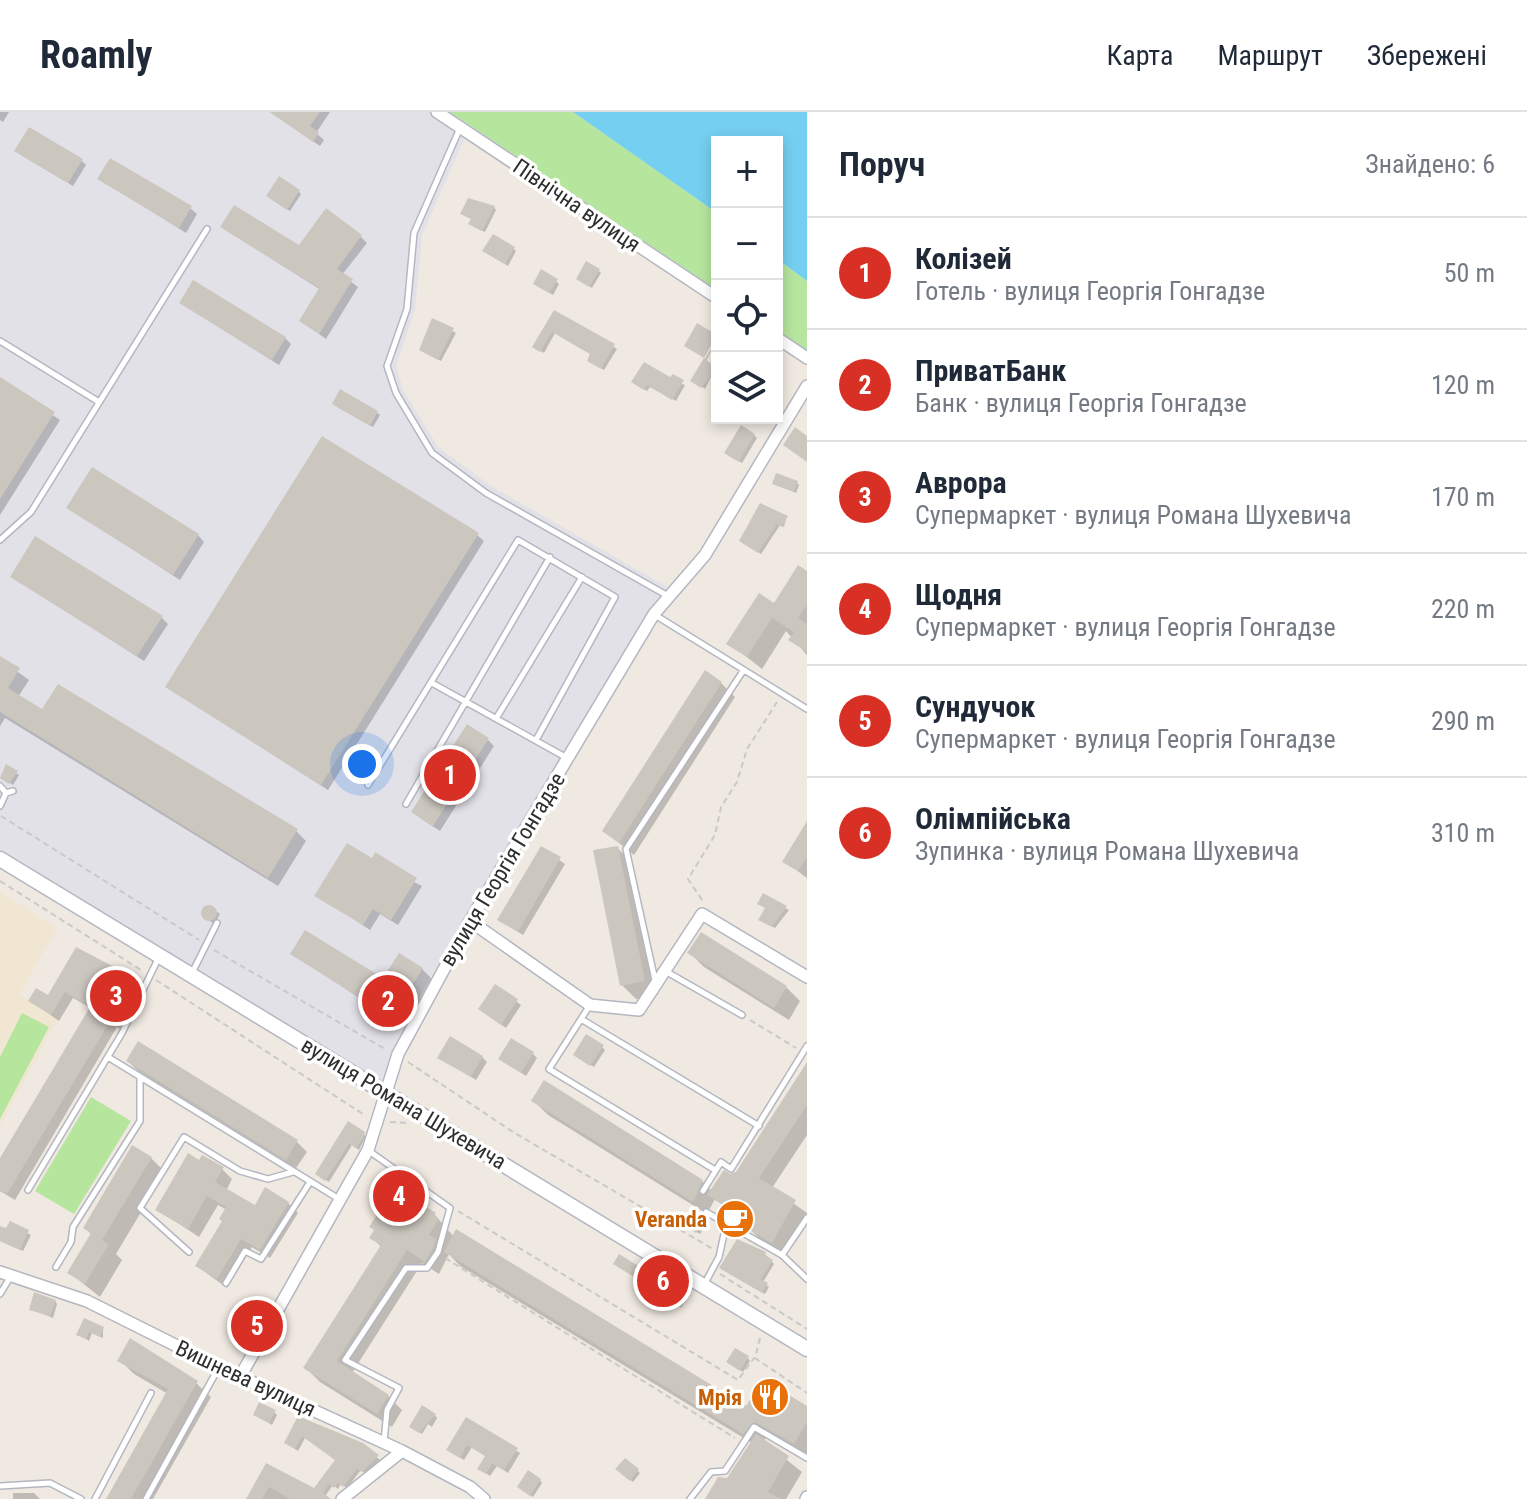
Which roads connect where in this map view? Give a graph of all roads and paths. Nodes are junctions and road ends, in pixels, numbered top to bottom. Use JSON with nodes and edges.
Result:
{"nodes":[{"id":1,"x":437,"y":112,"type":"edge"},
{"id":2,"x":460,"y":128,"type":"junction"},
{"id":3,"x":207,"y":229,"type":"dead end"},
{"id":4,"x":711,"y":294,"type":"edge"},
{"id":5,"x":0,"y":341,"type":"edge"},
{"id":6,"x":783,"y":342,"type":"edge"},
{"id":7,"x":807,"y":358,"type":"edge"},
{"id":8,"x":807,"y":386,"type":"edge"},
{"id":9,"x":99,"y":402,"type":"junction"},
{"id":10,"x":0,"y":540,"type":"edge"},
{"id":11,"x":550,"y":557,"type":"junction"},
{"id":12,"x":582,"y":577,"type":"junction"},
{"id":13,"x":669,"y":597,"type":"junction"},
{"id":14,"x":654,"y":614,"type":"junction"},
{"id":15,"x":743,"y":671,"type":"junction"},
{"id":16,"x":432,"y":683,"type":"junction"},
{"id":17,"x":782,"y":694,"type":"junction"},
{"id":18,"x":466,"y":701,"type":"junction"},
{"id":19,"x":807,"y":709,"type":"edge"},
{"id":20,"x":497,"y":717,"type":"junction"},
{"id":21,"x":536,"y":740,"type":"junction"},
{"id":22,"x":568,"y":758,"type":"junction"},
{"id":23,"x":368,"y":785,"type":"dead end"},
{"id":24,"x":0,"y":786,"type":"edge"},
{"id":25,"x":406,"y":804,"type":"dead end"},
{"id":26,"x":0,"y":806,"type":"edge"},
{"id":27,"x":0,"y":815,"type":"edge"},
{"id":28,"x":0,"y":859,"type":"edge"},
{"id":29,"x":0,"y":881,"type":"edge"},
{"id":30,"x":702,"y":914,"type":"junction"},
{"id":31,"x":470,"y":921,"type":"junction"},
{"id":32,"x":217,"y":923,"type":"dead end"},
{"id":33,"x":206,"y":945,"type":"junction"},
{"id":34,"x":160,"y":955,"type":"junction"},
{"id":35,"x":666,"y":971,"type":"junction"},
{"id":36,"x":192,"y":974,"type":"junction"},
{"id":37,"x":150,"y":976,"type":"junction"},
{"id":38,"x":807,"y":977,"type":"edge"},
{"id":39,"x":656,"y":985,"type":"junction"},
{"id":40,"x":590,"y":1005,"type":"junction"},
{"id":41,"x":742,"y":1015,"type":"joint"},
{"id":42,"x":581,"y":1019,"type":"junction"},
{"id":43,"x":807,"y":1046,"type":"edge"},
{"id":44,"x":803,"y":1052,"type":"junction"},
{"id":45,"x":398,"y":1054,"type":"junction"},
{"id":46,"x":108,"y":1057,"type":"junction"},
{"id":47,"x":140,"y":1077,"type":"junction"},
{"id":48,"x":385,"y":1090,"type":"junction"},
{"id":49,"x":378,"y":1124,"type":"junction"},
{"id":50,"x":759,"y":1126,"type":"junction"},
{"id":51,"x":415,"y":1127,"type":"dead end"},
{"id":52,"x":368,"y":1150,"type":"junction"},
{"id":53,"x":715,"y":1170,"type":"junction"},
{"id":54,"x":294,"y":1172,"type":"junction"},
{"id":55,"x":310,"y":1182,"type":"junction"},
{"id":56,"x":28,"y":1190,"type":"dead end"},
{"id":57,"x":703,"y":1191,"type":"dead end"},
{"id":58,"x":341,"y":1201,"type":"junction"},
{"id":59,"x":450,"y":1208,"type":"junction"},
{"id":60,"x":706,"y":1212,"type":"dead end"},
{"id":61,"x":807,"y":1218,"type":"edge"},
{"id":62,"x":726,"y":1225,"type":"junction"},
{"id":63,"x":189,"y":1252,"type":"dead end"},
{"id":64,"x":438,"y":1252,"type":"junction"},
{"id":65,"x":718,"y":1252,"type":"junction"},
{"id":66,"x":782,"y":1255,"type":"junction"},
{"id":67,"x":56,"y":1267,"type":"dead end"},
{"id":68,"x":712,"y":1269,"type":"junction"},
{"id":69,"x":6,"y":1274,"type":"edge"},
{"id":70,"x":807,"y":1279,"type":"edge"},
{"id":71,"x":226,"y":1283,"type":"dead end"},
{"id":72,"x":703,"y":1285,"type":"junction"},
{"id":73,"x":0,"y":1294,"type":"edge"},
{"id":74,"x":807,"y":1329,"type":"edge"},
{"id":75,"x":760,"y":1337,"type":"dead end"},
{"id":76,"x":807,"y":1349,"type":"edge"},
{"id":77,"x":755,"y":1358,"type":"junction"},
{"id":78,"x":219,"y":1367,"type":"junction"},
{"id":79,"x":241,"y":1375,"type":"junction"},
{"id":80,"x":151,"y":1393,"type":"dead end"},
{"id":81,"x":807,"y":1393,"type":"edge"},
{"id":82,"x":384,"y":1443,"type":"junction"},
{"id":83,"x":743,"y":1443,"type":"junction"},
{"id":84,"x":402,"y":1451,"type":"junction"},
{"id":85,"x":807,"y":1458,"type":"edge"},
{"id":86,"x":0,"y":1486,"type":"edge"},
{"id":87,"x":81,"y":1499,"type":"edge"},
{"id":88,"x":95,"y":1499,"type":"edge"},
{"id":89,"x":146,"y":1499,"type":"edge"},
{"id":90,"x":342,"y":1499,"type":"edge"},
{"id":91,"x":484,"y":1499,"type":"edge"},
{"id":92,"x":690,"y":1499,"type":"edge"}],
"edges":[{"from":1,"to":2,"type":"street","name":"Північна вулиця"},
{"from":2,"to":4,"type":"street","name":"Північна вулиця"},
{"from":2,"to":13,"type":"lane"},
{"from":3,"to":9,"type":"lane"},
{"from":5,"to":9,"type":"lane"},
{"from":6,"to":7,"type":"street"},
{"from":8,"to":13,"type":"street","name":"вулиця Георгія Гонгадзе"},
{"from":9,"to":10,"type":"lane"},
{"from":11,"to":12,"type":"lane"},
{"from":11,"to":16,"type":"lane"},
{"from":11,"to":18,"type":"lane"},
{"from":12,"to":20,"type":"lane"},
{"from":12,"to":21,"type":"lane"},
{"from":13,"to":14,"type":"street","name":"вулиця Георгія Гонгадзе"},
{"from":14,"to":15,"type":"lane"},
{"from":14,"to":22,"type":"street","name":"вулиця Георгія Гонгадзе"},
{"from":15,"to":17,"type":"lane"},
{"from":15,"to":39,"type":"lane"},
{"from":16,"to":18,"type":"lane"},
{"from":16,"to":23,"type":"lane"},
{"from":17,"to":19,"type":"lane"},
{"from":17,"to":30,"type":"path"},
{"from":18,"to":20,"type":"lane"},
{"from":18,"to":25,"type":"lane"},
{"from":20,"to":21,"type":"lane"},
{"from":21,"to":22,"type":"lane"},
{"from":22,"to":31,"type":"street","name":"вулиця Георгія Гонгадзе"},
{"from":24,"to":26,"type":"lane"},
{"from":27,"to":33,"type":"path"},
{"from":28,"to":34,"type":"main road","name":"вулиця Романа Шухевича"},
{"from":29,"to":37,"type":"path"},
{"from":30,"to":35,"type":"street"},
{"from":30,"to":38,"type":"street"},
{"from":31,"to":40,"type":"street"},
{"from":31,"to":45,"type":"street","name":"вулиця Георгія Гонгадзе"},
{"from":32,"to":33,"type":"lane"},
{"from":33,"to":36,"type":"lane"},
{"from":33,"to":45,"type":"path"},
{"from":34,"to":36,"type":"main road","name":"вулиця Романа Шухевича"},
{"from":34,"to":37,"type":"lane"},
{"from":35,"to":39,"type":"street"},
{"from":35,"to":41,"type":"lane"},
{"from":36,"to":48,"type":"main road","name":"вулиця Романа Шухевича"},
{"from":37,"to":46,"type":"lane"},
{"from":37,"to":49,"type":"path"},
{"from":39,"to":40,"type":"street"},
{"from":40,"to":42,"type":"lane"},
{"from":41,"to":44,"type":"path"},
{"from":42,"to":50,"type":"lane"},
{"from":42,"to":53,"type":"lane"},
{"from":43,"to":44,"type":"lane"},
{"from":44,"to":50,"type":"lane"},
{"from":45,"to":48,"type":"street","name":"вулиця Георгія Гонгадзе"},
{"from":45,"to":65,"type":"path"},
{"from":46,"to":47,"type":"lane"},
{"from":46,"to":56,"type":"lane"},
{"from":47,"to":54,"type":"lane"},
{"from":47,"to":67,"type":"lane"},
{"from":48,"to":49,"type":"street","name":"вулиця Георгія Гонгадзе"},
{"from":48,"to":72,"type":"main road","name":"вулиця Романа Шухевича"},
{"from":49,"to":51,"type":"path"},
{"from":49,"to":52,"type":"street","name":"вулиця Георгія Гонгадзе"},
{"from":50,"to":53,"type":"lane"},
{"from":52,"to":58,"type":"street","name":"вулиця Георгія Гонгадзе"},
{"from":52,"to":59,"type":"lane"},
{"from":53,"to":57,"type":"lane"},
{"from":54,"to":55,"type":"lane"},
{"from":54,"to":63,"type":"lane"},
{"from":55,"to":58,"type":"lane"},
{"from":55,"to":71,"type":"lane"},
{"from":58,"to":79,"type":"street","name":"вулиця Георгія Гонгадзе"},
{"from":59,"to":64,"type":"lane"},
{"from":59,"to":77,"type":"path"},
{"from":60,"to":62,"type":"lane"},
{"from":61,"to":66,"type":"lane"},
{"from":62,"to":65,"type":"lane"},
{"from":62,"to":66,"type":"lane"},
{"from":64,"to":82,"type":"lane"},
{"from":64,"to":83,"type":"path"},
{"from":65,"to":68,"type":"lane"},
{"from":66,"to":70,"type":"lane"},
{"from":68,"to":72,"type":"lane"},
{"from":68,"to":74,"type":"path"},
{"from":69,"to":73,"type":"lane"},
{"from":69,"to":78,"type":"street","name":"Вишнева вулиця"},
{"from":72,"to":76,"type":"main road","name":"вулиця Романа Шухевича"},
{"from":75,"to":77,"type":"path"},
{"from":77,"to":81,"type":"path"},
{"from":78,"to":79,"type":"street","name":"Вишнева вулиця"},
{"from":78,"to":89,"type":"lane"},
{"from":79,"to":82,"type":"street","name":"Вишнева вулиця"},
{"from":80,"to":88,"type":"lane"},
{"from":82,"to":84,"type":"street","name":"Вишнева вулиця"},
{"from":83,"to":85,"type":"lane"},
{"from":83,"to":92,"type":"lane"},
{"from":84,"to":90,"type":"street"},
{"from":84,"to":91,"type":"street","name":"Вишнева вулиця"},
{"from":86,"to":87,"type":"lane"}]}
